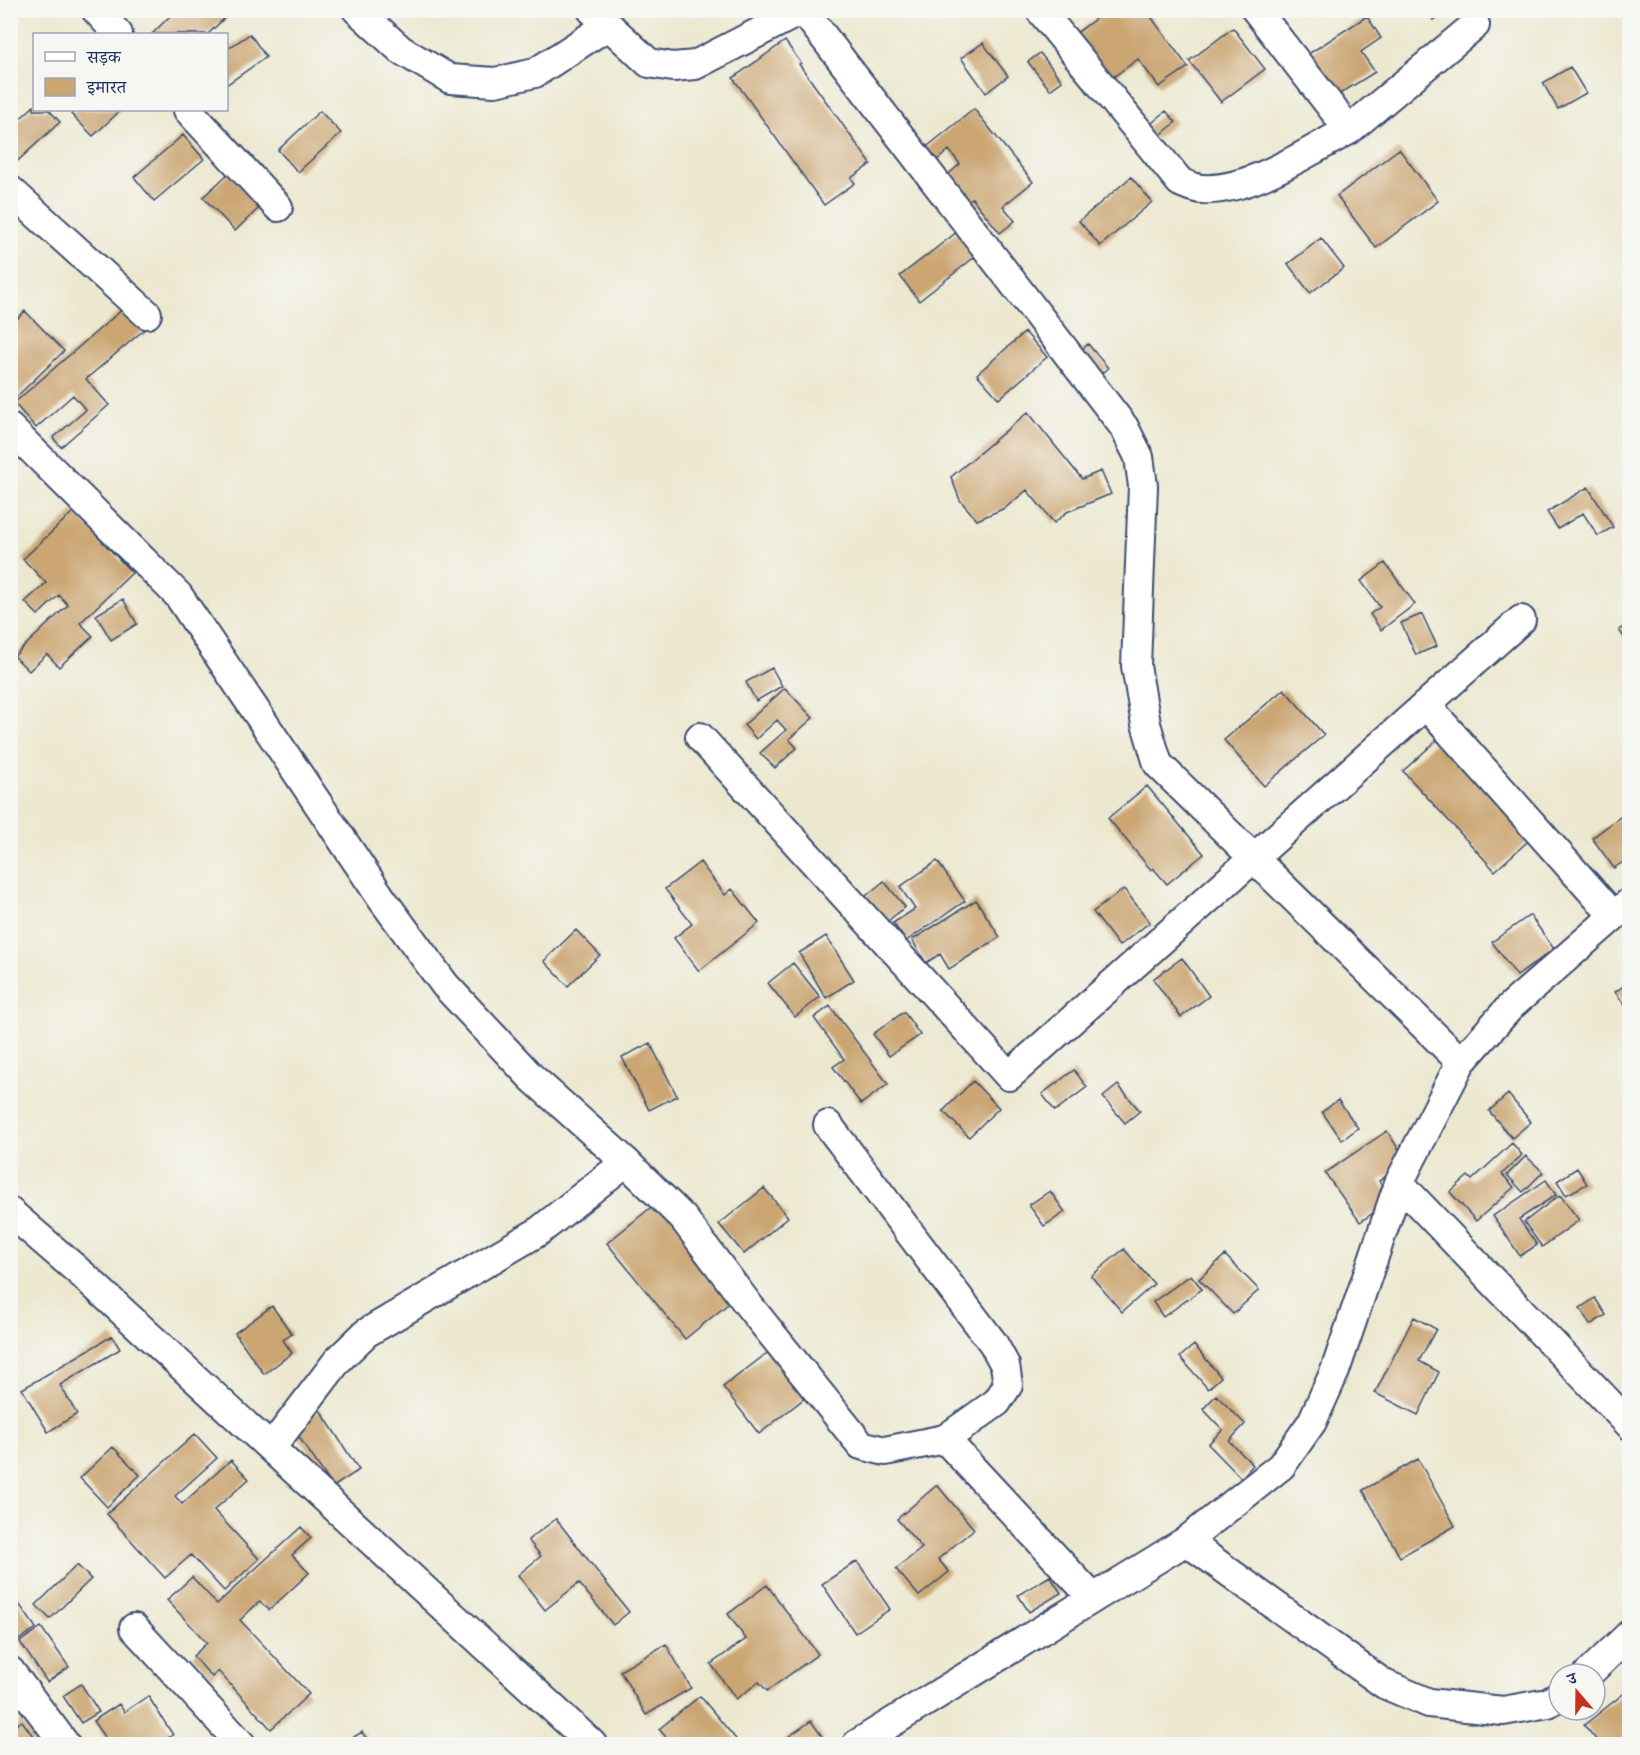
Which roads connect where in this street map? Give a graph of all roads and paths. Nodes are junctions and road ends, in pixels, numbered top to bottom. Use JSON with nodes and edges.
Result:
{"nodes":[{"id":1,"x":96,"y":10,"type":"edge"},
{"id":2,"x":357,"y":10,"type":"edge"},
{"id":3,"x":803,"y":10,"type":"edge"},
{"id":4,"x":1040,"y":10,"type":"edge"},
{"id":5,"x":1256,"y":10,"type":"edge"},
{"id":6,"x":600,"y":18,"type":"edge"},
{"id":7,"x":1475,"y":26,"type":"dead end"},
{"id":8,"x":117,"y":33,"type":"edge"},
{"id":9,"x":189,"y":111,"type":"edge"},
{"id":10,"x":1349,"y":130,"type":"junction"},
{"id":11,"x":10,"y":190,"type":"edge"},
{"id":12,"x":278,"y":207,"type":"dead end"},
{"id":13,"x":147,"y":314,"type":"dead end"},
{"id":14,"x":10,"y":428,"type":"edge"},
{"id":15,"x":1521,"y":620,"type":"dead end"},
{"id":16,"x":1426,"y":705,"type":"junction"},
{"id":17,"x":700,"y":737,"type":"dead end"},
{"id":18,"x":1253,"y":856,"type":"junction"},
{"id":19,"x":1621,"y":909,"type":"edge"},
{"id":20,"x":1461,"y":1062,"type":"junction"},
{"id":21,"x":828,"y":1125,"type":"dead end"},
{"id":22,"x":626,"y":1162,"type":"junction"},
{"id":23,"x":1399,"y":1183,"type":"junction"},
{"id":24,"x":10,"y":1212,"type":"edge"},
{"id":25,"x":1627,"y":1417,"type":"edge"},
{"id":26,"x":945,"y":1439,"type":"junction"},
{"id":27,"x":271,"y":1448,"type":"junction"},
{"id":28,"x":1186,"y":1540,"type":"junction"},
{"id":29,"x":1093,"y":1598,"type":"junction"},
{"id":30,"x":134,"y":1628,"type":"dead end"},
{"id":31,"x":1629,"y":1634,"type":"edge"},
{"id":32,"x":1600,"y":1662,"type":"edge"},
{"id":33,"x":10,"y":1671,"type":"edge"},
{"id":34,"x":1547,"y":1703,"type":"edge"},
{"id":35,"x":65,"y":1744,"type":"edge"},
{"id":36,"x":241,"y":1744,"type":"edge"},
{"id":37,"x":592,"y":1744,"type":"edge"},
{"id":38,"x":857,"y":1744,"type":"edge"}],
"edges":[{"from":1,"to":8,"type":"street"},
{"from":2,"to":6,"type":"street"},
{"from":3,"to":6,"type":"street"},
{"from":3,"to":18,"type":"street"},
{"from":4,"to":10,"type":"street"},
{"from":5,"to":10,"type":"street"},
{"from":7,"to":10,"type":"street"},
{"from":9,"to":12,"type":"street"},
{"from":11,"to":13,"type":"street"},
{"from":14,"to":22,"type":"street"},
{"from":15,"to":16,"type":"street"},
{"from":16,"to":18,"type":"street"},
{"from":16,"to":19,"type":"street"},
{"from":17,"to":18,"type":"street"},
{"from":18,"to":20,"type":"street"},
{"from":19,"to":20,"type":"street"},
{"from":20,"to":23,"type":"street"},
{"from":21,"to":26,"type":"street"},
{"from":22,"to":26,"type":"street"},
{"from":22,"to":27,"type":"street"},
{"from":23,"to":25,"type":"street"},
{"from":23,"to":28,"type":"street"},
{"from":24,"to":27,"type":"street"},
{"from":26,"to":29,"type":"street"},
{"from":27,"to":37,"type":"street"},
{"from":28,"to":29,"type":"street"},
{"from":28,"to":34,"type":"street"},
{"from":29,"to":38,"type":"street"},
{"from":30,"to":36,"type":"street"},
{"from":31,"to":32,"type":"street"},
{"from":33,"to":35,"type":"street"}]}
